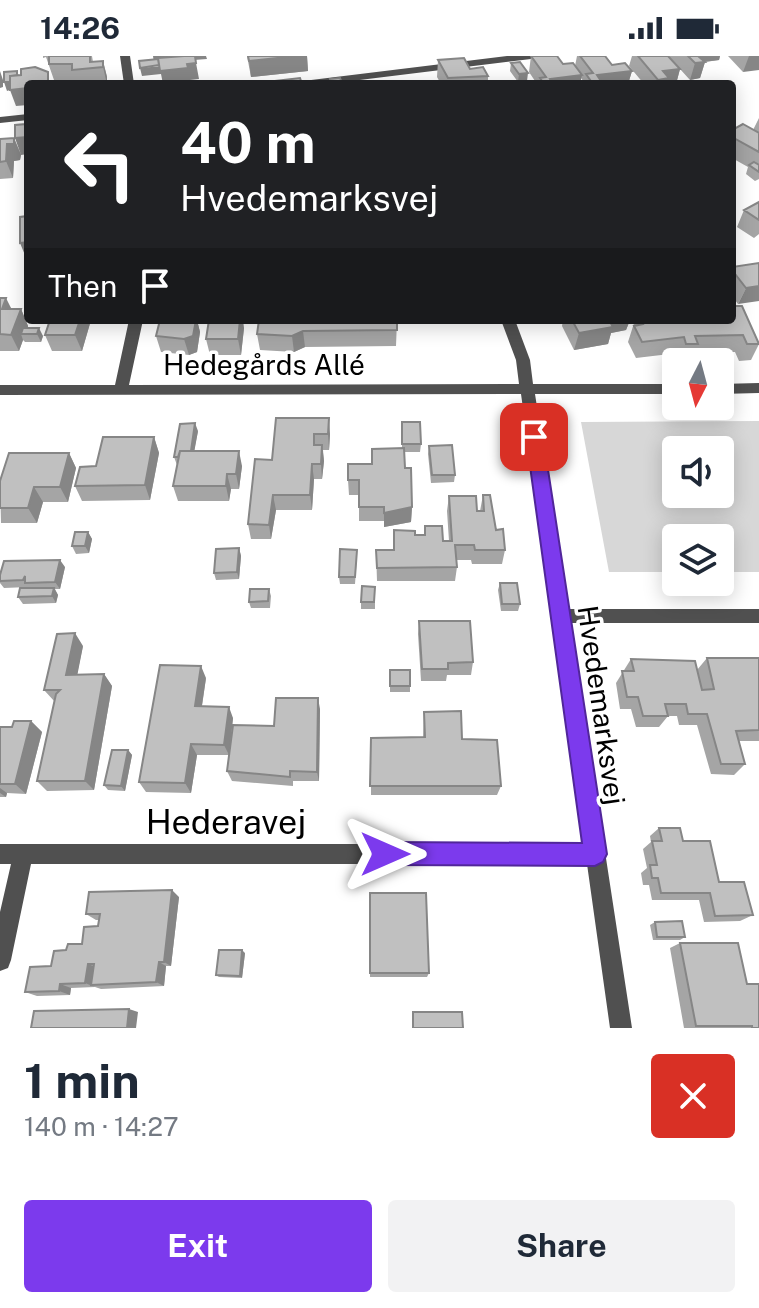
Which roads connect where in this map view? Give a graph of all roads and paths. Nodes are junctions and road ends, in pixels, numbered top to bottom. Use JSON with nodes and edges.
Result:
{"nodes":[{"id":1,"x":125,"y":56,"type":"edge"},
{"id":2,"x":531,"y":56,"type":"edge"},
{"id":3,"x":392,"y":74,"type":"edge"},
{"id":4,"x":128,"y":80,"type":"edge"},
{"id":5,"x":339,"y":80,"type":"edge"},
{"id":6,"x":24,"y":117,"type":"edge"},
{"id":7,"x":0,"y":120,"type":"edge"},
{"id":8,"x":135,"y":324,"type":"edge"},
{"id":9,"x":510,"y":324,"type":"edge"},
{"id":10,"x":759,"y":388,"type":"edge"},
{"id":11,"x":121,"y":389,"type":"junction"},
{"id":12,"x":662,"y":389,"type":"edge"},
{"id":13,"x":734,"y":389,"type":"edge"},
{"id":14,"x":0,"y":390,"type":"edge"},
{"id":15,"x":527,"y":390,"type":"junction"},
{"id":16,"x":561,"y":616,"type":"junction"},
{"id":17,"x":759,"y":616,"type":"edge"},
{"id":18,"x":0,"y":854,"type":"edge"},
{"id":19,"x":23,"y":854,"type":"junction"},
{"id":20,"x":595,"y":854,"type":"junction"},
{"id":21,"x":0,"y":960,"type":"edge"},
{"id":22,"x":621,"y":1028,"type":"edge"}],
"edges":[{"from":1,"to":4,"type":"street"},
{"from":2,"to":3,"type":"street"},
{"from":3,"to":5,"type":"street"},
{"from":6,"to":7,"type":"street"},
{"from":8,"to":11,"type":"street"},
{"from":9,"to":15,"type":"street","name":"Hvedemarksvej"},
{"from":10,"to":13,"type":"street"},
{"from":11,"to":14,"type":"street","name":"Hedegårds Allé"},
{"from":11,"to":15,"type":"street","name":"Hedegårds Allé"},
{"from":12,"to":15,"type":"street","name":"Hedegårds Allé"},
{"from":15,"to":16,"type":"street","name":"Hvedemarksvej"},
{"from":16,"to":17,"type":"street"},
{"from":16,"to":20,"type":"street","name":"Hvedemarksvej"},
{"from":18,"to":19,"type":"street","name":"Hederavej"},
{"from":19,"to":20,"type":"street","name":"Hederavej"},
{"from":19,"to":21,"type":"street"},
{"from":20,"to":22,"type":"street","name":"Hvedemarksvej"}]}
